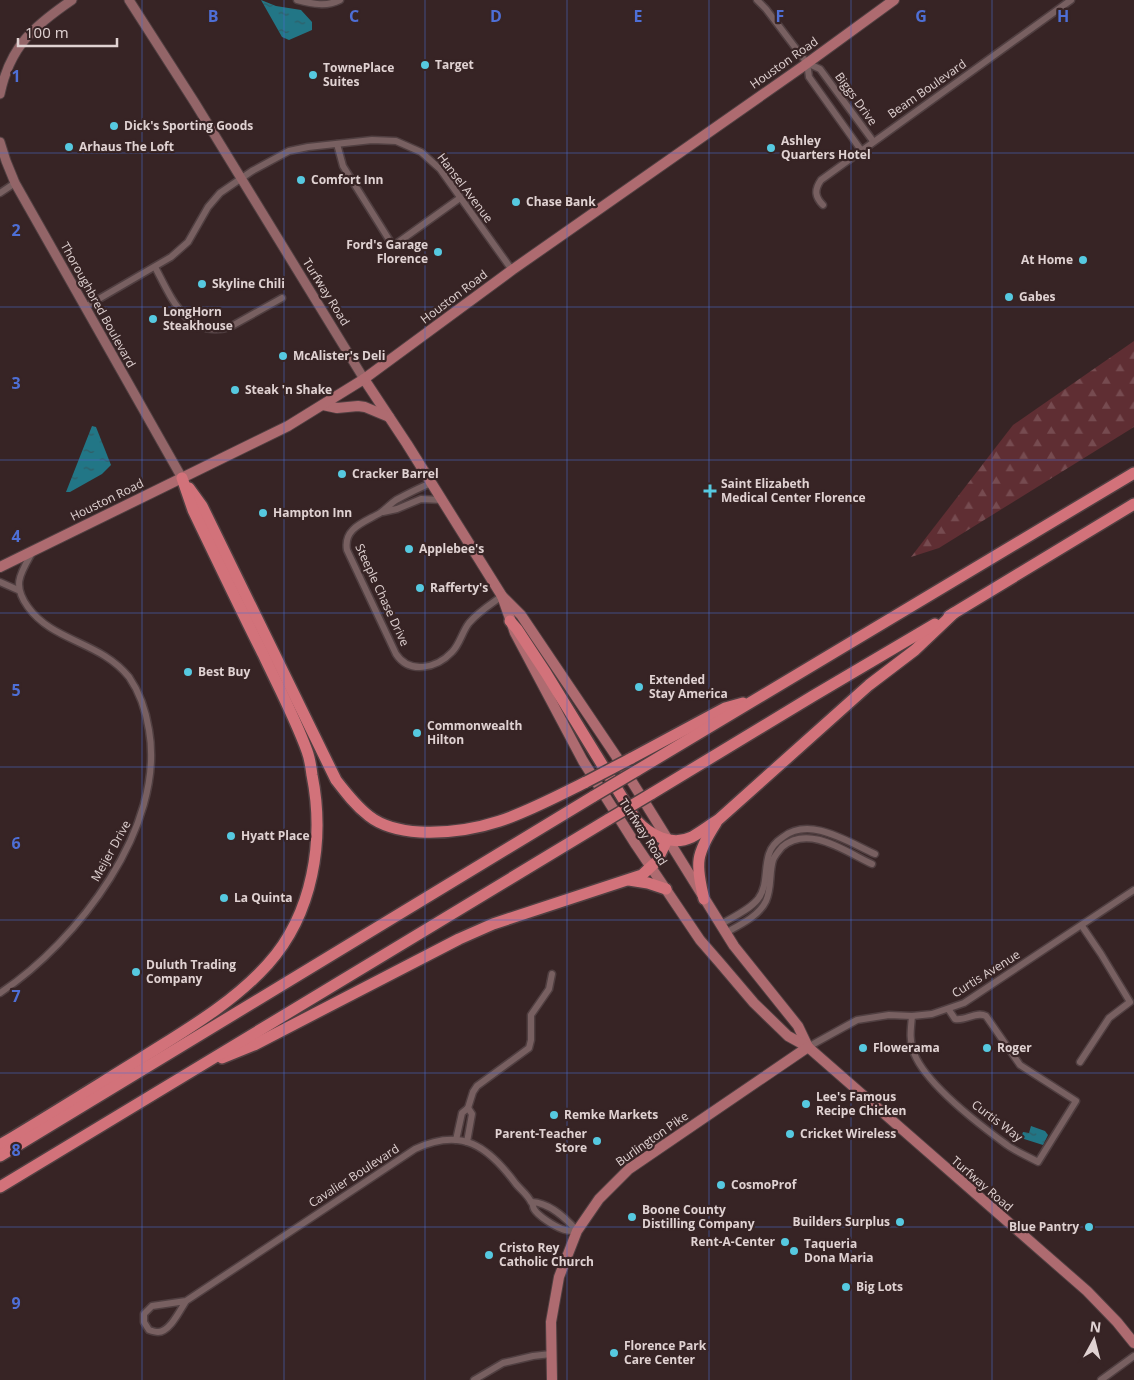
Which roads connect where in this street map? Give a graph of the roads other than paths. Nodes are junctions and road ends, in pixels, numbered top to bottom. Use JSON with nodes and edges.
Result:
{"nodes":[{"id":1,"x":72,"y":0,"type":"edge"},
{"id":2,"x":129,"y":0,"type":"edge"},
{"id":3,"x":297,"y":0,"type":"edge"},
{"id":4,"x":340,"y":0,"type":"edge"},
{"id":5,"x":756,"y":0,"type":"edge"},
{"id":6,"x":894,"y":0,"type":"edge"},
{"id":7,"x":1071,"y":0,"type":"edge"},
{"id":8,"x":807,"y":63,"type":"junction"},
{"id":9,"x":0,"y":94,"type":"edge"},
{"id":10,"x":873,"y":141,"type":"junction"},
{"id":11,"x":0,"y":142,"type":"edge"},
{"id":12,"x":337,"y":144,"type":"junction"},
{"id":13,"x":861,"y":150,"type":"junction"},
{"id":14,"x":241,"y":178,"type":"junction"},
{"id":15,"x":15,"y":183,"type":"junction"},
{"id":16,"x":0,"y":193,"type":"edge"},
{"id":17,"x":460,"y":198,"type":"junction"},
{"id":18,"x":823,"y":205,"type":"dead end"},
{"id":19,"x":155,"y":267,"type":"junction"},
{"id":20,"x":512,"y":270,"type":"junction"},
{"id":21,"x":282,"y":298,"type":"dead end"},
{"id":22,"x":85,"y":306,"type":"junction"},
{"id":23,"x":364,"y":379,"type":"junction"},
{"id":24,"x":323,"y":405,"type":"junction"},
{"id":25,"x":390,"y":417,"type":"junction"},
{"id":26,"x":1134,"y":473,"type":"edge"},
{"id":27,"x":182,"y":478,"type":"junction"},
{"id":28,"x":431,"y":483,"type":"junction"},
{"id":29,"x":442,"y":500,"type":"junction"},
{"id":30,"x":1134,"y":504,"type":"edge"},
{"id":31,"x":381,"y":512,"type":"junction"},
{"id":32,"x":33,"y":551,"type":"junction"},
{"id":33,"x":0,"y":567,"type":"edge"},
{"id":34,"x":0,"y":582,"type":"edge"},
{"id":35,"x":18,"y":590,"type":"junction"},
{"id":36,"x":502,"y":596,"type":"junction"},
{"id":37,"x":954,"y":613,"type":"junction"},
{"id":38,"x":510,"y":621,"type":"junction"},
{"id":39,"x":759,"y":698,"type":"junction"},
{"id":40,"x":718,"y":820,"type":"junction"},
{"id":41,"x":667,"y":840,"type":"junction"},
{"id":42,"x":875,"y":854,"type":"dead end"},
{"id":43,"x":872,"y":864,"type":"dead end"},
{"id":44,"x":651,"y":868,"type":"junction"},
{"id":45,"x":627,"y":880,"type":"junction"},
{"id":46,"x":666,"y":889,"type":"junction"},
{"id":47,"x":1134,"y":890,"type":"edge"},
{"id":48,"x":704,"y":899,"type":"junction"},
{"id":49,"x":1082,"y":926,"type":"junction"},
{"id":50,"x":724,"y":928,"type":"junction"},
{"id":51,"x":552,"y":974,"type":"dead end"},
{"id":52,"x":0,"y":993,"type":"edge"},
{"id":53,"x":948,"y":1010,"type":"junction"},
{"id":54,"x":912,"y":1016,"type":"junction"},
{"id":55,"x":808,"y":1048,"type":"junction"},
{"id":56,"x":1080,"y":1062,"type":"dead end"},
{"id":57,"x":202,"y":1064,"type":"junction"},
{"id":58,"x":468,"y":1108,"type":"junction"},
{"id":59,"x":456,"y":1140,"type":"junction"},
{"id":60,"x":467,"y":1142,"type":"junction"},
{"id":61,"x":0,"y":1145,"type":"edge"},
{"id":62,"x":0,"y":1156,"type":"edge"},
{"id":63,"x":0,"y":1187,"type":"edge"},
{"id":64,"x":532,"y":1202,"type":"junction"},
{"id":65,"x":577,"y":1231,"type":"junction"},
{"id":66,"x":186,"y":1301,"type":"junction"},
{"id":67,"x":1134,"y":1343,"type":"edge"},
{"id":68,"x":551,"y":1354,"type":"junction"},
{"id":69,"x":1134,"y":1356,"type":"edge"},
{"id":70,"x":474,"y":1380,"type":"edge"},
{"id":71,"x":552,"y":1380,"type":"edge"},
{"id":72,"x":1101,"y":1380,"type":"edge"}],
"edges":[{"from":1,"to":9,"type":"main road"},
{"from":2,"to":14,"type":"main road","name":"Turfway Road"},
{"from":3,"to":4,"type":"street"},
{"from":5,"to":8,"type":"street"},
{"from":6,"to":8,"type":"main road","name":"Houston Road"},
{"from":7,"to":10,"type":"street","name":"Beam Boulevard"},
{"from":8,"to":10,"type":"street","name":"Biggs Drive"},
{"from":8,"to":13,"type":"street","name":"Biggs Drive"},
{"from":8,"to":20,"type":"main road","name":"Houston Road"},
{"from":10,"to":13,"type":"street","name":"Beam Boulevard"},
{"from":11,"to":15,"type":"main road","name":"Thoroughbred Boulevard"},
{"from":12,"to":14,"type":"street","name":"Hansel Avenue"},
{"from":12,"to":17,"type":"street","name":"Hansel Avenue"},
{"from":12,"to":17,"type":"street"},
{"from":13,"to":18,"type":"street","name":"Beam Boulevard"},
{"from":14,"to":19,"type":"street","name":"Hansel Avenue"},
{"from":14,"to":23,"type":"main road","name":"Turfway Road"},
{"from":15,"to":16,"type":"street"},
{"from":15,"to":22,"type":"main road","name":"Thoroughbred Boulevard"},
{"from":17,"to":20,"type":"street","name":"Hansel Avenue"},
{"from":19,"to":21,"type":"street"},
{"from":19,"to":22,"type":"street","name":"Hansel Avenue"},
{"from":20,"to":23,"type":"main road","name":"Houston Road"},
{"from":22,"to":27,"type":"main road","name":"Thoroughbred Boulevard"},
{"from":23,"to":24,"type":"main road","name":"Houston Road"},
{"from":23,"to":25,"type":"main road","name":"Turfway Road"},
{"from":24,"to":25,"type":"main road"},
{"from":24,"to":27,"type":"main road","name":"Houston Road"},
{"from":25,"to":28,"type":"main road","name":"Turfway Road"},
{"from":26,"to":39,"type":"highway"},
{"from":27,"to":32,"type":"main road","name":"Houston Road"},
{"from":27,"to":39,"type":"highway","bridge":true},
{"from":27,"to":61,"type":"highway"},
{"from":28,"to":29,"type":"main road","name":"Turfway Road"},
{"from":28,"to":31,"type":"street","name":"Steeple Chase Drive"},
{"from":29,"to":31,"type":"street","name":"Steeple Chase Drive"},
{"from":29,"to":36,"type":"main road","name":"Turfway Road"},
{"from":30,"to":37,"type":"highway"},
{"from":31,"to":36,"type":"street","name":"Steeple Chase Drive"},
{"from":32,"to":33,"type":"main road","name":"Houston Road"},
{"from":32,"to":35,"type":"street"},
{"from":34,"to":35,"type":"street"},
{"from":35,"to":52,"type":"street","name":"Meijer Drive"},
{"from":36,"to":38,"type":"main road","name":"Turfway Road"},
{"from":36,"to":41,"type":"main road","name":"Turfway Road"},
{"from":37,"to":40,"type":"highway"},
{"from":37,"to":57,"type":"highway","bridge":true},
{"from":38,"to":41,"type":"highway"},
{"from":38,"to":44,"type":"main road","name":"Turfway Road"},
{"from":39,"to":62,"type":"highway","bridge":true},
{"from":40,"to":41,"type":"highway"},
{"from":40,"to":48,"type":"highway"},
{"from":41,"to":44,"type":"highway"},
{"from":41,"to":48,"type":"main road","name":"Turfway Road"},
{"from":42,"to":50,"type":"street"},
{"from":43,"to":50,"type":"street"},
{"from":44,"to":45,"type":"highway"},
{"from":44,"to":46,"type":"main road","name":"Turfway Road"},
{"from":45,"to":46,"type":"highway"},
{"from":45,"to":57,"type":"highway"},
{"from":46,"to":55,"type":"main road","name":"Turfway Road"},
{"from":47,"to":49,"type":"street","name":"Curtis Avenue"},
{"from":48,"to":50,"type":"main road","name":"Turfway Road"},
{"from":49,"to":53,"type":"street","name":"Curtis Avenue"},
{"from":49,"to":56,"type":"street"},
{"from":50,"to":55,"type":"main road","name":"Turfway Road"},
{"from":51,"to":58,"type":"street"},
{"from":53,"to":54,"type":"street","name":"Curtis Avenue"},
{"from":53,"to":54,"type":"street","name":"Curtis Way"},
{"from":54,"to":55,"type":"street","name":"Curtis Avenue"},
{"from":55,"to":65,"type":"main road","name":"Burlington Pike"},
{"from":55,"to":67,"type":"main road","name":"Turfway Road"},
{"from":57,"to":63,"type":"highway"},
{"from":58,"to":59,"type":"street"},
{"from":58,"to":60,"type":"street"},
{"from":59,"to":60,"type":"street","name":"Cavalier Boulevard"},
{"from":59,"to":66,"type":"street","name":"Cavalier Boulevard"},
{"from":60,"to":64,"type":"street","name":"Cavalier Boulevard"},
{"from":64,"to":65,"type":"street","name":"Cavalier Boulevard"},
{"from":64,"to":65,"type":"street","name":"Cavalier Boulevard"},
{"from":65,"to":68,"type":"main road","name":"Burlington Pike"},
{"from":66,"to":66,"type":"street","name":"Cavalier Boulevard"},
{"from":68,"to":70,"type":"street"},
{"from":68,"to":71,"type":"main road","name":"Burlington Pike"},
{"from":69,"to":72,"type":"street"}]}
